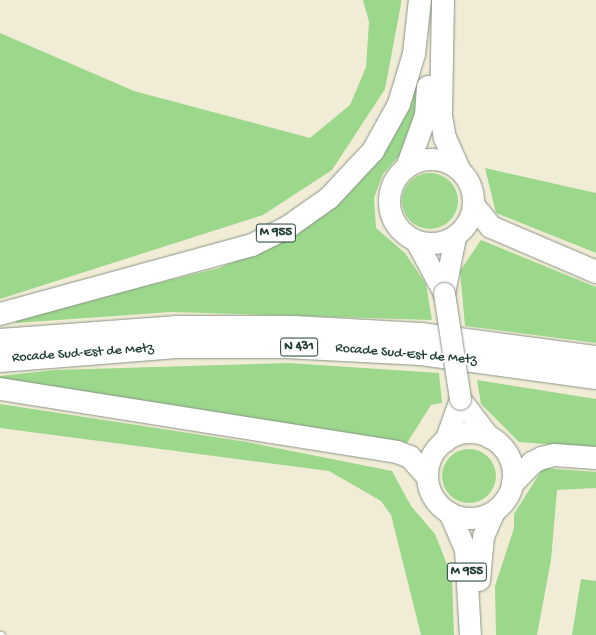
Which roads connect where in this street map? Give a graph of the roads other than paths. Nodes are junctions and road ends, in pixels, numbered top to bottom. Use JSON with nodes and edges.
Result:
{"nodes":[{"id":1,"x":420,"y":0,"type":"edge"},
{"id":2,"x":427,"y":0,"type":"edge"},
{"id":3,"x":443,"y":0,"type":"edge"},
{"id":4,"x":408,"y":165,"type":"junction"},
{"id":5,"x":459,"y":169,"type":"junction"},
{"id":6,"x":474,"y":206,"type":"junction"},
{"id":7,"x":455,"y":237,"type":"junction"},
{"id":8,"x":416,"y":241,"type":"junction"},
{"id":9,"x":596,"y":272,"type":"edge"},
{"id":10,"x":444,"y":293,"type":"junction"},
{"id":11,"x":0,"y":314,"type":"edge"},
{"id":12,"x":0,"y":340,"type":"edge"},
{"id":13,"x":596,"y":357,"type":"edge"},
{"id":14,"x":0,"y":361,"type":"edge"},
{"id":15,"x":596,"y":378,"type":"edge"},
{"id":16,"x":0,"y":389,"type":"edge"},
{"id":17,"x":460,"y":399,"type":"junction"},
{"id":18,"x":489,"y":437,"type":"junction"},
{"id":19,"x":445,"y":441,"type":"junction"},
{"id":20,"x":596,"y":458,"type":"edge"},
{"id":21,"x":428,"y":476,"type":"junction"},
{"id":22,"x":513,"y":483,"type":"junction"},
{"id":23,"x":494,"y":511,"type":"junction"},
{"id":24,"x":449,"y":512,"type":"junction"},
{"id":25,"x":470,"y":635,"type":"edge"},
{"id":26,"x":480,"y":635,"type":"edge"}],
"edges":[{"from":1,"to":11,"type":"highway","number":"M 955"},
{"from":2,"to":4,"type":"highway"},
{"from":3,"to":5,"type":"highway"},
{"from":4,"to":5,"type":"main road"},
{"from":4,"to":8,"type":"main road"},
{"from":5,"to":6,"type":"main road"},
{"from":6,"to":7,"type":"main road"},
{"from":6,"to":9,"type":"highway"},
{"from":7,"to":8,"type":"main road"},
{"from":7,"to":10,"type":"main road"},
{"from":8,"to":10,"type":"main road"},
{"from":10,"to":17,"type":"main road","bridge":true},
{"from":12,"to":13,"type":"highway","name":"Rocade Sud-Est de Metz","number":"N 431"},
{"from":14,"to":15,"type":"highway","name":"Rocade Sud-Est de Metz","number":"N 431"},
{"from":16,"to":21,"type":"highway"},
{"from":17,"to":18,"type":"main road"},
{"from":17,"to":19,"type":"main road"},
{"from":18,"to":19,"type":"main road"},
{"from":18,"to":22,"type":"main road"},
{"from":19,"to":21,"type":"main road"},
{"from":20,"to":22,"type":"highway"},
{"from":21,"to":24,"type":"main road"},
{"from":22,"to":23,"type":"main road"},
{"from":23,"to":24,"type":"main road"},
{"from":23,"to":26,"type":"main road","number":"M 955"},
{"from":24,"to":25,"type":"main road","number":"M 955"}]}
